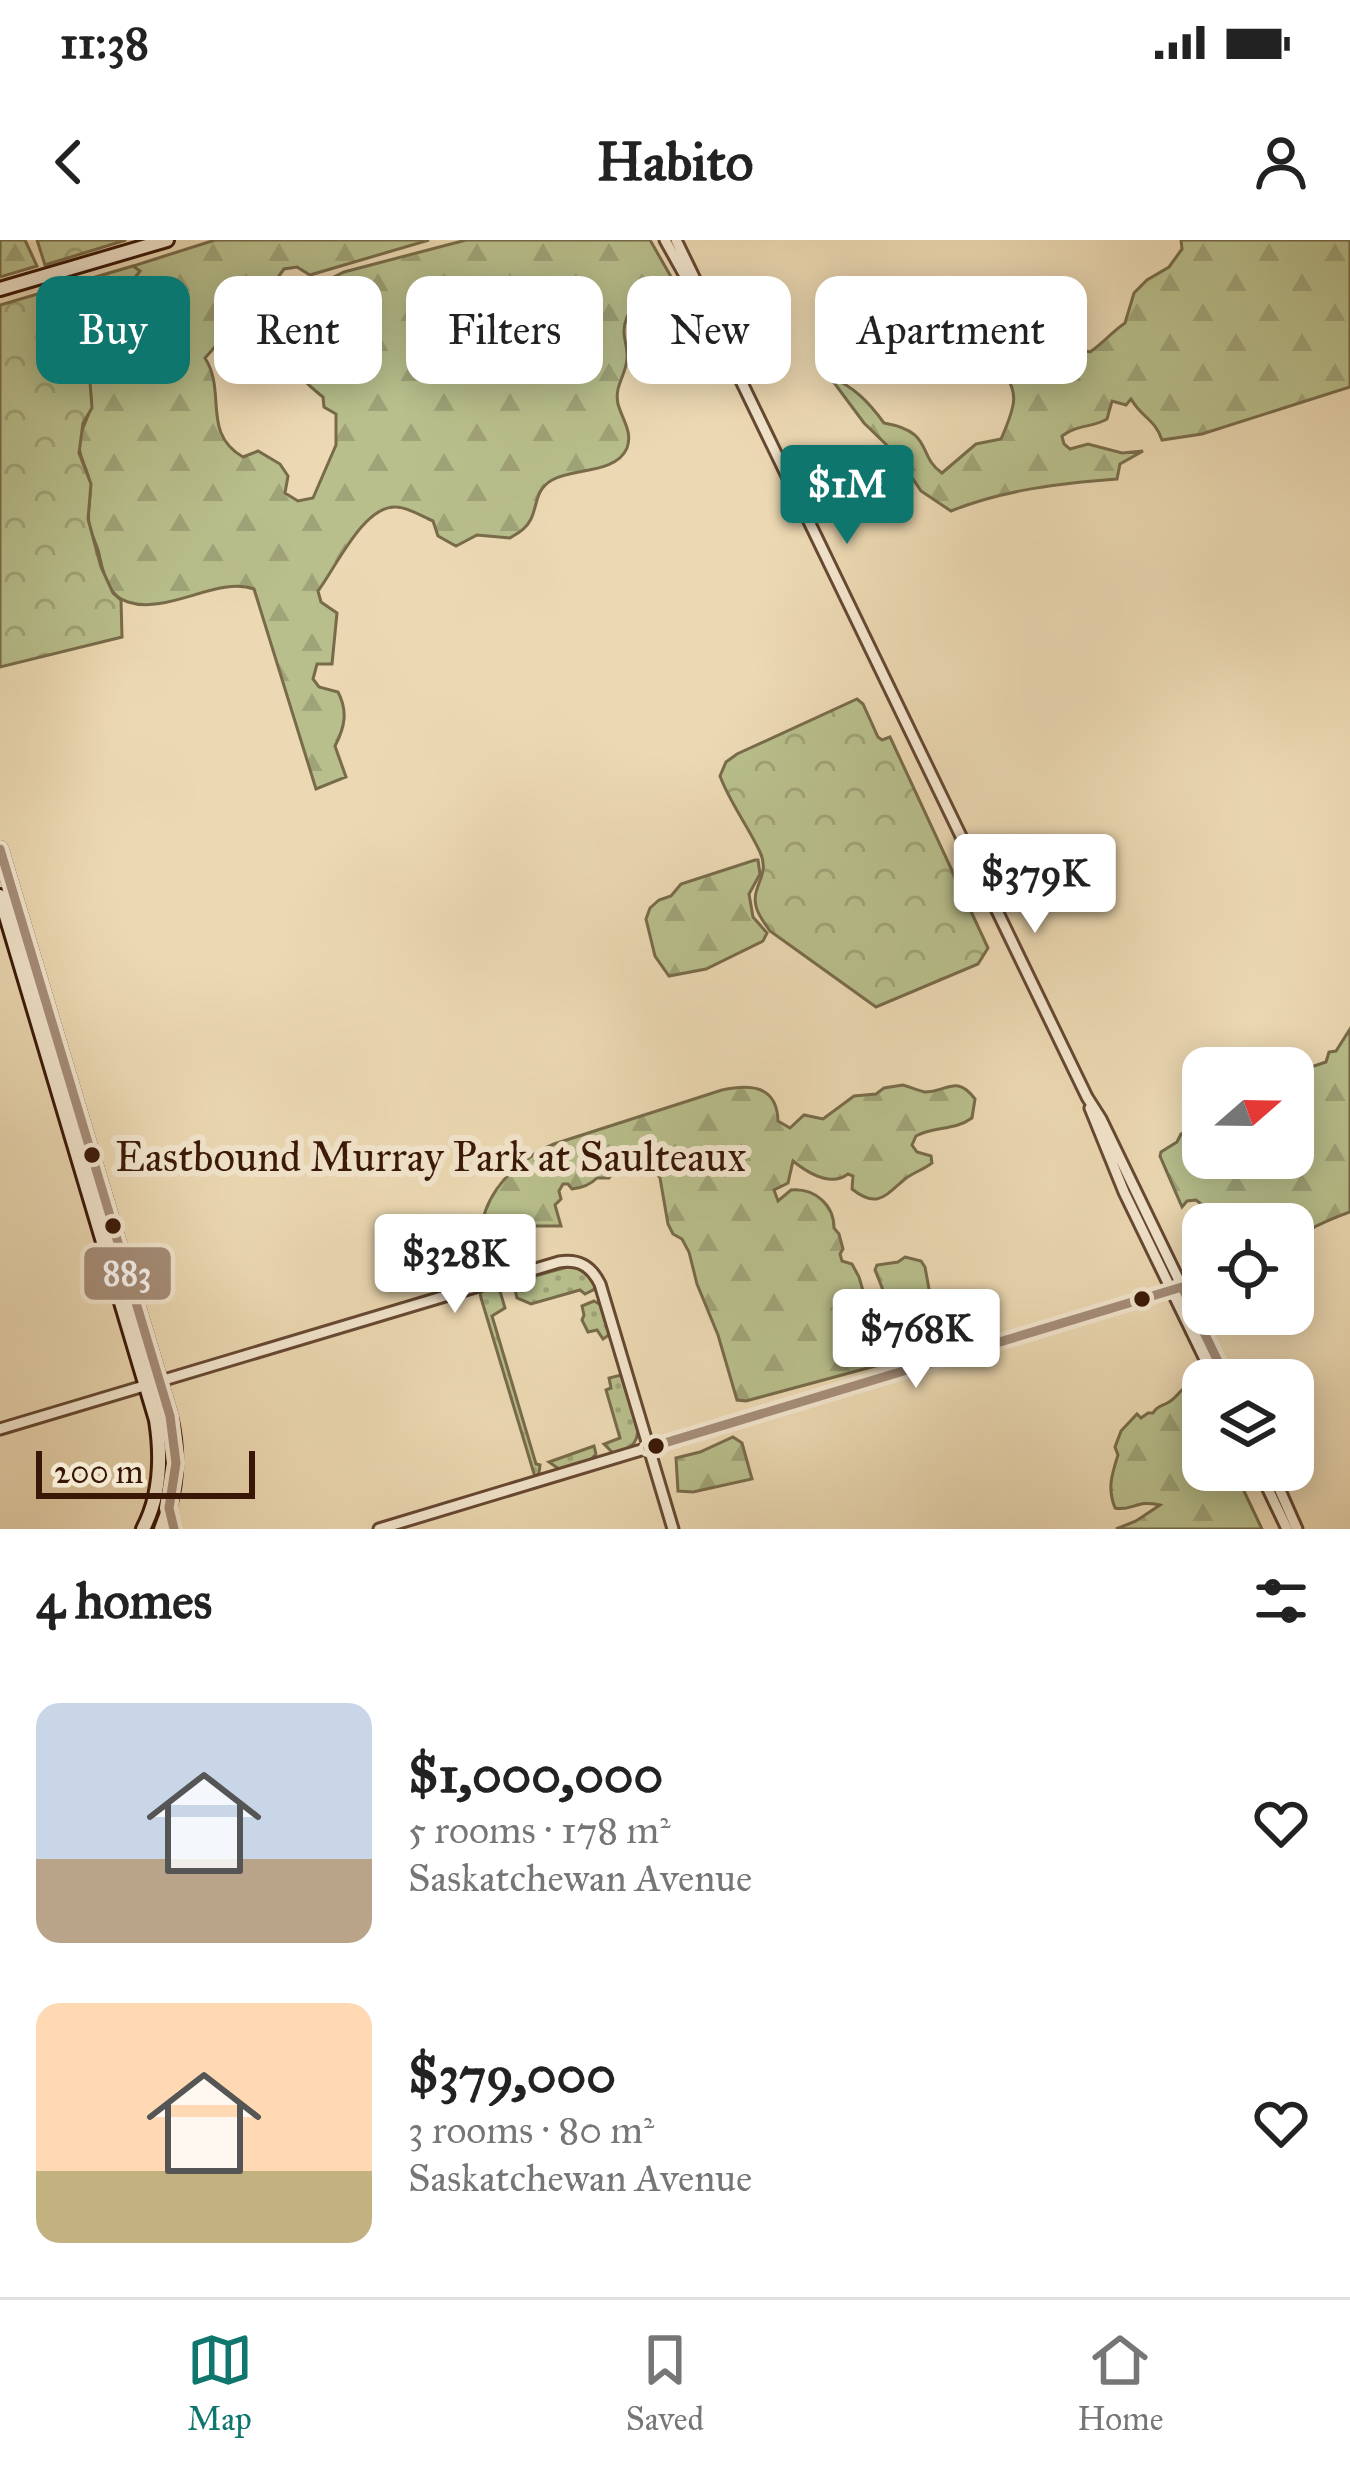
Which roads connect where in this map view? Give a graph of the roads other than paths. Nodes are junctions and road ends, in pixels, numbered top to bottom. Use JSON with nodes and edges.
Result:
{"nodes":[{"id":1,"x":167,"y":240,"type":"edge"},
{"id":2,"x":664,"y":240,"type":"edge"},
{"id":3,"x":676,"y":240,"type":"edge"},
{"id":4,"x":686,"y":276,"type":"edge"},
{"id":5,"x":693,"y":276,"type":"edge"},
{"id":6,"x":3,"y":289,"type":"edge"},
{"id":7,"x":744,"y":384,"type":"edge"},
{"id":8,"x":0,"y":849,"type":"edge"},
{"id":9,"x":0,"y":896,"type":"edge"},
{"id":10,"x":98,"y":1224,"type":"junction"},
{"id":11,"x":115,"y":1232,"type":"junction"},
{"id":12,"x":1177,"y":1289,"type":"junction"},
{"id":13,"x":1206,"y":1359,"type":"edge"},
{"id":14,"x":1215,"y":1359,"type":"edge"},
{"id":15,"x":153,"y":1383,"type":"junction"},
{"id":16,"x":0,"y":1429,"type":"edge"},
{"id":17,"x":648,"y":1448,"type":"junction"},
{"id":18,"x":1269,"y":1491,"type":"edge"},
{"id":19,"x":1281,"y":1491,"type":"edge"},
{"id":20,"x":169,"y":1508,"type":"junction"},
{"id":21,"x":418,"y":1524,"type":"edge"},
{"id":22,"x":142,"y":1529,"type":"edge"},
{"id":23,"x":161,"y":1529,"type":"edge"},
{"id":24,"x":173,"y":1529,"type":"edge"},
{"id":25,"x":380,"y":1529,"type":"edge"},
{"id":26,"x":673,"y":1529,"type":"edge"},
{"id":27,"x":1287,"y":1529,"type":"edge"},
{"id":28,"x":1298,"y":1529,"type":"edge"}],
"edges":[{"from":1,"to":6,"type":"street"},
{"from":2,"to":4,"type":"street"},
{"from":3,"to":5,"type":"street"},
{"from":7,"to":12,"type":"street"},
{"from":8,"to":11,"type":"street"},
{"from":9,"to":10,"type":"street"},
{"from":10,"to":11,"type":"street"},
{"from":10,"to":15,"type":"street"},
{"from":11,"to":15,"type":"street"},
{"from":12,"to":13,"type":"street"},
{"from":12,"to":14,"type":"street"},
{"from":12,"to":17,"type":"street"},
{"from":15,"to":16,"type":"street"},
{"from":15,"to":17,"type":"street"},
{"from":15,"to":20,"type":"street"},
{"from":15,"to":22,"type":"street"},
{"from":17,"to":21,"type":"street"},
{"from":17,"to":26,"type":"street"},
{"from":18,"to":27,"type":"street"},
{"from":19,"to":28,"type":"street"},
{"from":20,"to":23,"type":"street"},
{"from":20,"to":24,"type":"street"},
{"from":21,"to":25,"type":"street"}]}
